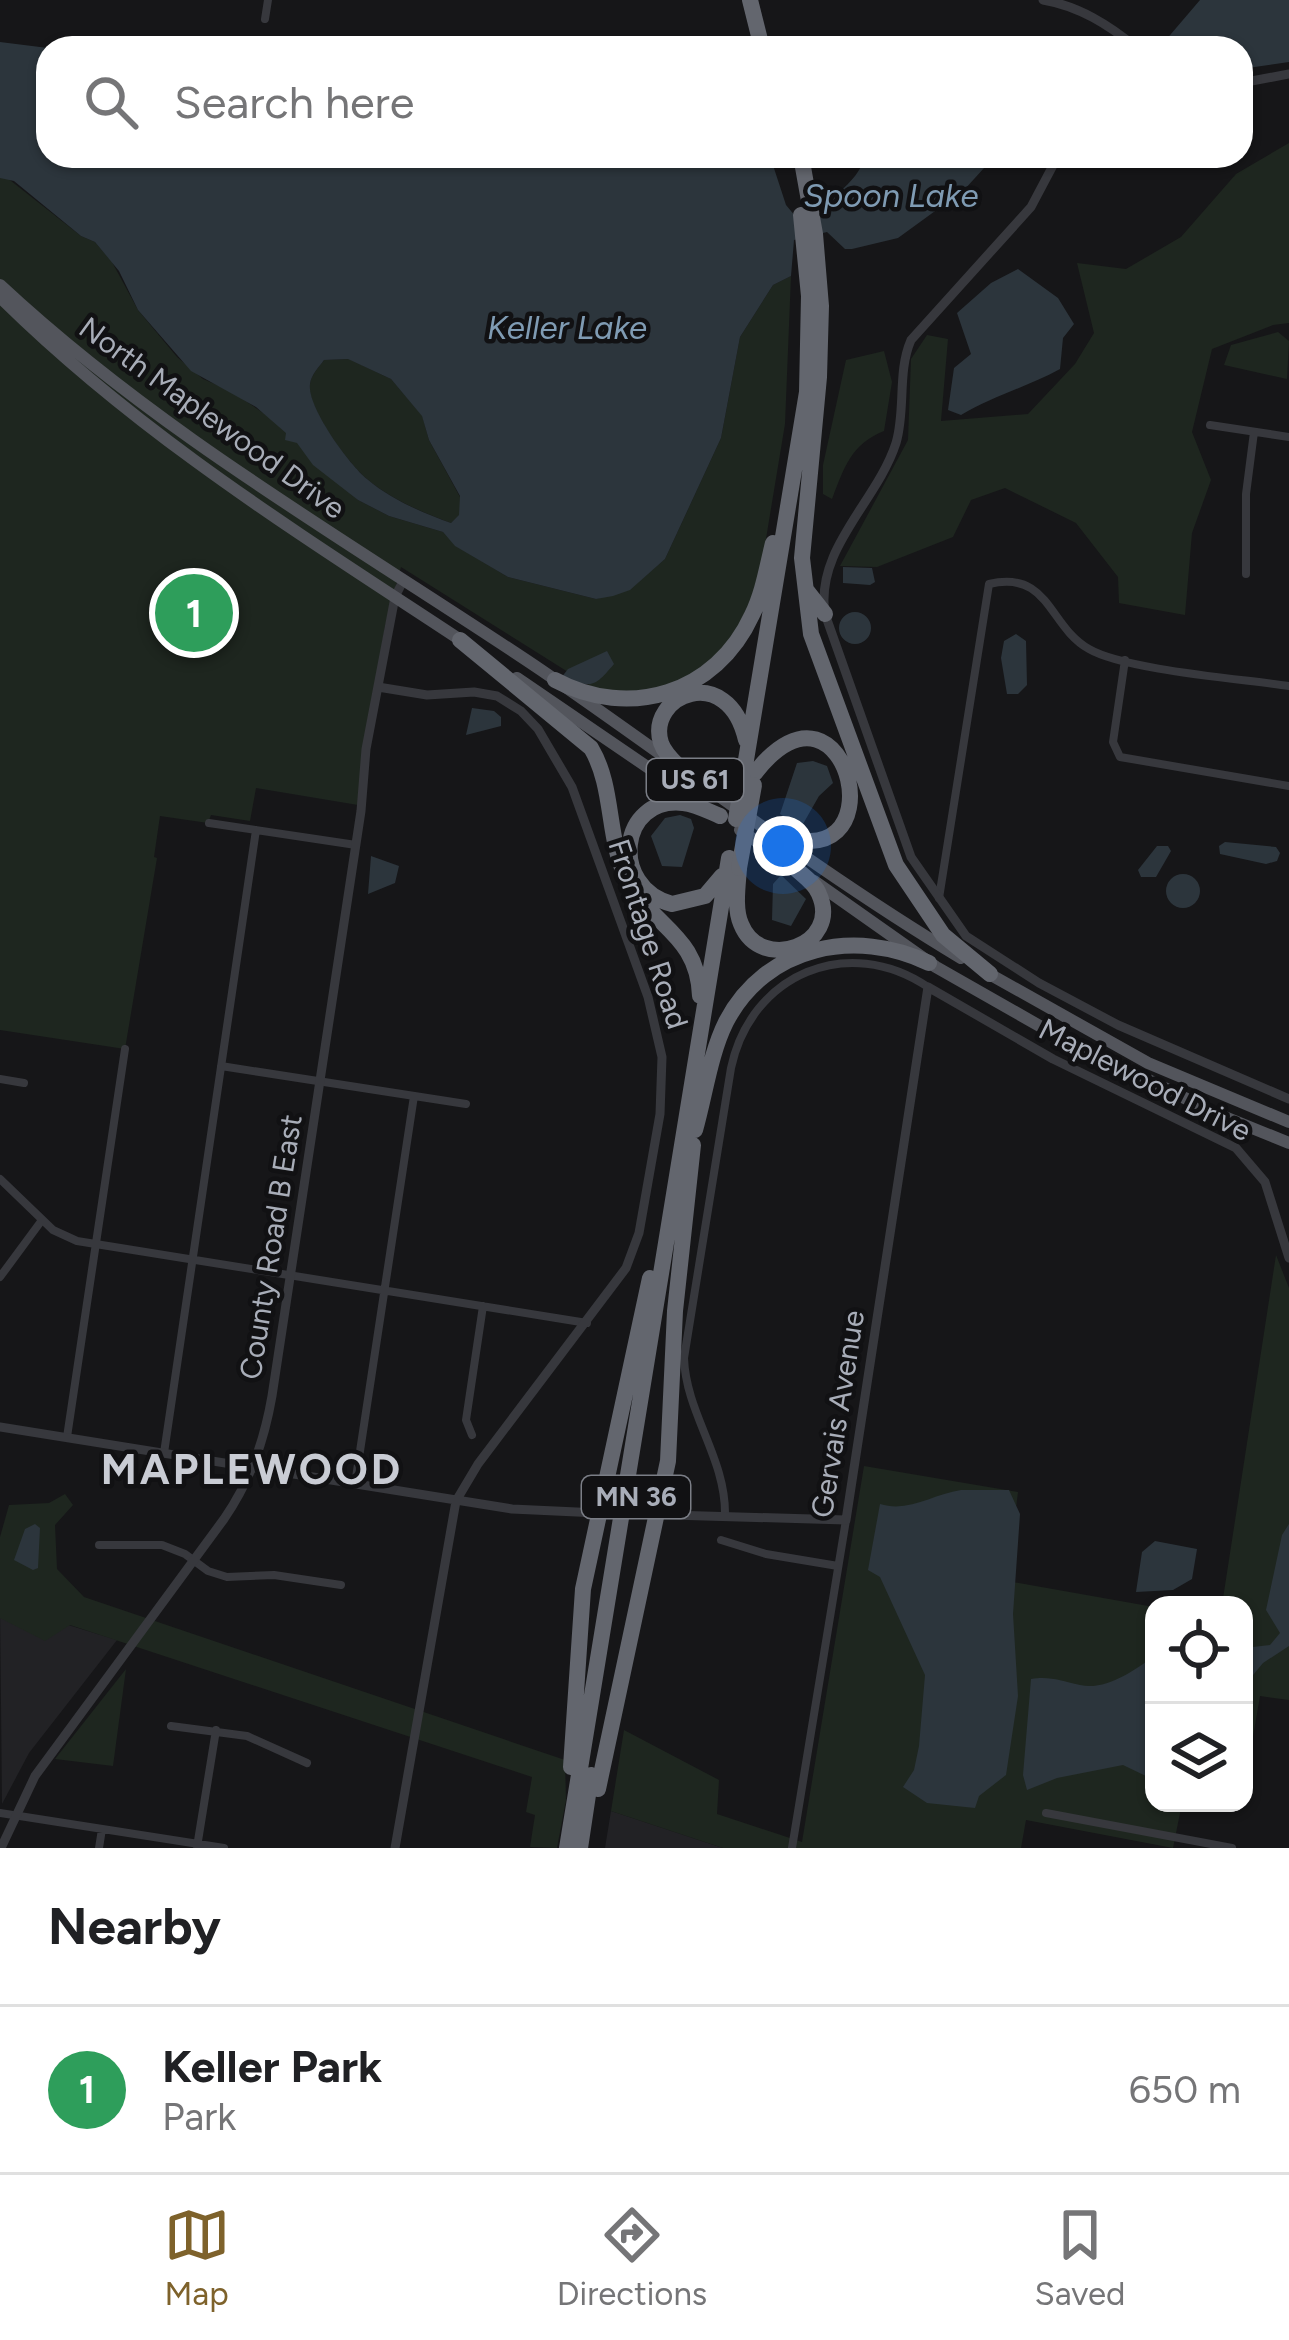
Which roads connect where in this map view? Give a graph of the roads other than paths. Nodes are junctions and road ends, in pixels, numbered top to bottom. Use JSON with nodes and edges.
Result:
{"nodes":[{"id":1,"x":268,"y":0,"type":"edge"},
{"id":2,"x":750,"y":0,"type":"edge"},
{"id":3,"x":761,"y":0,"type":"edge"},
{"id":4,"x":1043,"y":0,"type":"edge"},
{"id":5,"x":265,"y":20,"type":"dead end"},
{"id":6,"x":759,"y":36,"type":"edge"},
{"id":7,"x":770,"y":36,"type":"edge"},
{"id":8,"x":1122,"y":36,"type":"edge"},
{"id":9,"x":1289,"y":74,"type":"edge"},
{"id":10,"x":1253,"y":80,"type":"edge"},
{"id":11,"x":793,"y":168,"type":"edge"},
{"id":12,"x":802,"y":168,"type":"edge"},
{"id":13,"x":1052,"y":168,"type":"edge"},
{"id":14,"x":804,"y":199,"type":"junction"},
{"id":15,"x":812,"y":250,"type":"junction"},
{"id":16,"x":0,"y":285,"type":"edge"},
{"id":17,"x":0,"y":297,"type":"edge"},
{"id":18,"x":820,"y":377,"type":"junction"},
{"id":19,"x":803,"y":420,"type":"junction"},
{"id":20,"x":1210,"y":425,"type":"dead end"},
{"id":21,"x":1255,"y":432,"type":"junction"},
{"id":22,"x":1289,"y":437,"type":"edge"},
{"id":23,"x":1246,"y":574,"type":"dead end"},
{"id":24,"x":802,"y":579,"type":"junction"},
{"id":25,"x":403,"y":580,"type":"junction"},
{"id":26,"x":395,"y":597,"type":"junction"},
{"id":27,"x":825,"y":614,"type":"junction"},
{"id":28,"x":460,"y":640,"type":"junction"},
{"id":29,"x":1125,"y":660,"type":"junction"},
{"id":30,"x":555,"y":680,"type":"junction"},
{"id":31,"x":1289,"y":686,"type":"edge"},
{"id":32,"x":378,"y":687,"type":"junction"},
{"id":33,"x":685,"y":773,"type":"junction"},
{"id":34,"x":750,"y":773,"type":"junction"},
{"id":35,"x":1289,"y":786,"type":"edge"},
{"id":36,"x":719,"y":816,"type":"junction"},
{"id":37,"x":209,"y":823,"type":"dead end"},
{"id":38,"x":256,"y":830,"type":"junction"},
{"id":39,"x":769,"y":830,"type":"junction"},
{"id":40,"x":356,"y":845,"type":"junction"},
{"id":41,"x":732,"y":863,"type":"junction"},
{"id":42,"x":794,"y":867,"type":"junction"},
{"id":43,"x":938,"y":900,"type":"junction"},
{"id":44,"x":929,"y":963,"type":"junction"},
{"id":45,"x":990,"y":974,"type":"junction"},
{"id":46,"x":928,"y":987,"type":"junction"},
{"id":47,"x":125,"y":1049,"type":"dead end"},
{"id":48,"x":697,"y":1056,"type":"junction"},
{"id":49,"x":221,"y":1066,"type":"junction"},
{"id":50,"x":0,"y":1079,"type":"edge"},
{"id":51,"x":320,"y":1080,"type":"junction"},
{"id":52,"x":24,"y":1083,"type":"dead end"},
{"id":53,"x":414,"y":1096,"type":"junction"},
{"id":54,"x":1289,"y":1099,"type":"edge"},
{"id":55,"x":466,"y":1104,"type":"dead end"},
{"id":56,"x":1289,"y":1122,"type":"edge"},
{"id":57,"x":694,"y":1138,"type":"junction"},
{"id":58,"x":1289,"y":1143,"type":"edge"},
{"id":59,"x":0,"y":1179,"type":"edge"},
{"id":60,"x":673,"y":1196,"type":"junction"},
{"id":61,"x":42,"y":1220,"type":"junction"},
{"id":62,"x":96,"y":1244,"type":"junction"},
{"id":63,"x":193,"y":1258,"type":"junction"},
{"id":64,"x":1289,"y":1258,"type":"edge"},
{"id":65,"x":291,"y":1274,"type":"junction"},
{"id":66,"x":0,"y":1277,"type":"edge"},
{"id":67,"x":385,"y":1291,"type":"junction"},
{"id":68,"x":483,"y":1306,"type":"junction"},
{"id":69,"x":586,"y":1323,"type":"junction"},
{"id":70,"x":0,"y":1427,"type":"edge"},
{"id":71,"x":472,"y":1435,"type":"dead end"},
{"id":72,"x":67,"y":1437,"type":"junction"},
{"id":73,"x":164,"y":1453,"type":"junction"},
{"id":74,"x":253,"y":1468,"type":"junction"},
{"id":75,"x":355,"y":1484,"type":"junction"},
{"id":76,"x":456,"y":1501,"type":"junction"},
{"id":77,"x":602,"y":1514,"type":"junction"},
{"id":78,"x":653,"y":1514,"type":"junction"},
{"id":79,"x":724,"y":1515,"type":"junction"},
{"id":80,"x":845,"y":1520,"type":"junction"},
{"id":81,"x":721,"y":1540,"type":"dead end"},
{"id":82,"x":99,"y":1545,"type":"dead end"},
{"id":83,"x":193,"y":1561,"type":"junction"},
{"id":84,"x":838,"y":1566,"type":"junction"},
{"id":85,"x":341,"y":1585,"type":"dead end"},
{"id":86,"x":170,"y":1726,"type":"dead end"},
{"id":87,"x":216,"y":1730,"type":"junction"},
{"id":88,"x":307,"y":1763,"type":"dead end"},
{"id":89,"x":0,"y":1813,"type":"edge"},
{"id":90,"x":1046,"y":1813,"type":"dead end"},
{"id":91,"x":13,"y":1815,"type":"junction"},
{"id":92,"x":102,"y":1829,"type":"junction"},
{"id":93,"x":197,"y":1846,"type":"edge"},
{"id":94,"x":1,"y":1848,"type":"edge"},
{"id":95,"x":99,"y":1848,"type":"edge"},
{"id":96,"x":224,"y":1848,"type":"edge"},
{"id":97,"x":395,"y":1848,"type":"edge"},
{"id":98,"x":565,"y":1848,"type":"edge"},
{"id":99,"x":582,"y":1848,"type":"edge"},
{"id":100,"x":793,"y":1848,"type":"edge"},
{"id":101,"x":1232,"y":1848,"type":"edge"}],
"edges":[{"from":1,"to":5,"type":"street"},
{"from":2,"to":6,"type":"highway"},
{"from":3,"to":7,"type":"highway"},
{"from":4,"to":8,"type":"street"},
{"from":9,"to":10,"type":"street"},
{"from":11,"to":14,"type":"highway","number":"MN 36"},
{"from":12,"to":14,"type":"highway","number":"MN 36"},
{"from":13,"to":27,"type":"street"},
{"from":14,"to":15,"type":"highway","number":"MN 36"},
{"from":15,"to":18,"type":"highway","number":"MN 36"},
{"from":15,"to":19,"type":"highway","number":"MN 36"},
{"from":16,"to":25,"type":"main road","name":"North Maplewood Drive","number":"US 61"},
{"from":17,"to":26,"type":"main road","name":"North Maplewood Drive","number":"US 61"},
{"from":18,"to":24,"type":"highway"},
{"from":18,"to":34,"type":"highway","number":"MN 36"},
{"from":19,"to":30,"type":"highway"},
{"from":19,"to":34,"type":"highway","number":"MN 36"},
{"from":20,"to":21,"type":"street"},
{"from":21,"to":22,"type":"street"},
{"from":21,"to":23,"type":"street"},
{"from":24,"to":27,"type":"highway"},
{"from":24,"to":45,"type":"highway"},
{"from":25,"to":26,"type":"street","name":"County Road B East"},
{"from":25,"to":30,"type":"main road","number":"US 61"},
{"from":26,"to":28,"type":"main road","number":"US 61"},
{"from":26,"to":32,"type":"street","name":"County Road B East"},
{"from":27,"to":43,"type":"street"},
{"from":28,"to":36,"type":"main road","number":"US 61"},
{"from":28,"to":48,"type":"highway"},
{"from":29,"to":31,"type":"street"},
{"from":29,"to":35,"type":"street"},
{"from":29,"to":43,"type":"street"},
{"from":30,"to":33,"type":"main road","number":"US 61"},
{"from":32,"to":40,"type":"street","name":"County Road B East"},
{"from":32,"to":69,"type":"street","name":"Frontage Road"},
{"from":33,"to":34,"type":"highway"},
{"from":33,"to":39,"type":"main road","number":"US 61"},
{"from":34,"to":39,"type":"highway"},
{"from":34,"to":41,"type":"highway","number":"MN 36","bridge":true},
{"from":36,"to":41,"type":"highway"},
{"from":36,"to":42,"type":"main road","number":"US 61"},
{"from":37,"to":38,"type":"street"},
{"from":38,"to":40,"type":"street"},
{"from":38,"to":49,"type":"street"},
{"from":39,"to":45,"type":"main road","number":"US 61"},
{"from":40,"to":51,"type":"street","name":"County Road B East"},
{"from":41,"to":42,"type":"highway"},
{"from":41,"to":48,"type":"highway","number":"MN 36"},
{"from":41,"to":57,"type":"highway","number":"MN 36"},
{"from":42,"to":44,"type":"main road","number":"US 61"},
{"from":43,"to":54,"type":"street"},
{"from":44,"to":57,"type":"highway"},
{"from":44,"to":58,"type":"main road","number":"US 61"},
{"from":45,"to":56,"type":"main road","number":"US 61"},
{"from":46,"to":64,"type":"street","name":"Maplewood Drive"},
{"from":46,"to":79,"type":"street"},
{"from":46,"to":80,"type":"street","name":"Gervais Avenue"},
{"from":47,"to":62,"type":"street"},
{"from":48,"to":60,"type":"highway","number":"MN 36"},
{"from":49,"to":51,"type":"street"},
{"from":49,"to":63,"type":"street"},
{"from":50,"to":52,"type":"street"},
{"from":51,"to":53,"type":"street"},
{"from":51,"to":65,"type":"street","name":"County Road B East"},
{"from":53,"to":55,"type":"street"},
{"from":53,"to":67,"type":"street"},
{"from":57,"to":78,"type":"highway"},
{"from":57,"to":99,"type":"highway","number":"MN 36"},
{"from":59,"to":61,"type":"street"},
{"from":60,"to":77,"type":"highway"},
{"from":60,"to":98,"type":"highway","number":"MN 36"},
{"from":61,"to":62,"type":"street"},
{"from":61,"to":66,"type":"street"},
{"from":62,"to":63,"type":"street"},
{"from":62,"to":72,"type":"street"},
{"from":63,"to":65,"type":"street"},
{"from":63,"to":73,"type":"street"},
{"from":65,"to":67,"type":"street"},
{"from":65,"to":74,"type":"street","name":"County Road B East"},
{"from":67,"to":68,"type":"street"},
{"from":67,"to":75,"type":"street"},
{"from":68,"to":69,"type":"street"},
{"from":68,"to":71,"type":"street"},
{"from":69,"to":76,"type":"street","name":"Frontage Road"},
{"from":70,"to":72,"type":"street"},
{"from":72,"to":73,"type":"street"},
{"from":73,"to":74,"type":"street"},
{"from":74,"to":75,"type":"street"},
{"from":74,"to":83,"type":"street","name":"County Road B East"},
{"from":75,"to":76,"type":"street"},
{"from":76,"to":77,"type":"street"},
{"from":76,"to":97,"type":"street"},
{"from":77,"to":78,"type":"street","bridge":true},
{"from":77,"to":98,"type":"highway"},
{"from":78,"to":79,"type":"street"},
{"from":78,"to":99,"type":"highway"},
{"from":79,"to":80,"type":"street"},
{"from":80,"to":84,"type":"street","name":"Gervais Avenue"},
{"from":81,"to":84,"type":"street"},
{"from":82,"to":83,"type":"street"},
{"from":83,"to":85,"type":"street"},
{"from":83,"to":91,"type":"street","name":"County Road B East"},
{"from":84,"to":100,"type":"street","name":"Gervais Avenue"},
{"from":86,"to":87,"type":"street"},
{"from":87,"to":88,"type":"street"},
{"from":87,"to":93,"type":"street"},
{"from":89,"to":91,"type":"street"},
{"from":90,"to":101,"type":"street"},
{"from":91,"to":92,"type":"street"},
{"from":91,"to":94,"type":"street","name":"County Road B East"},
{"from":92,"to":93,"type":"street"},
{"from":92,"to":95,"type":"street"},
{"from":93,"to":96,"type":"street"}]}
